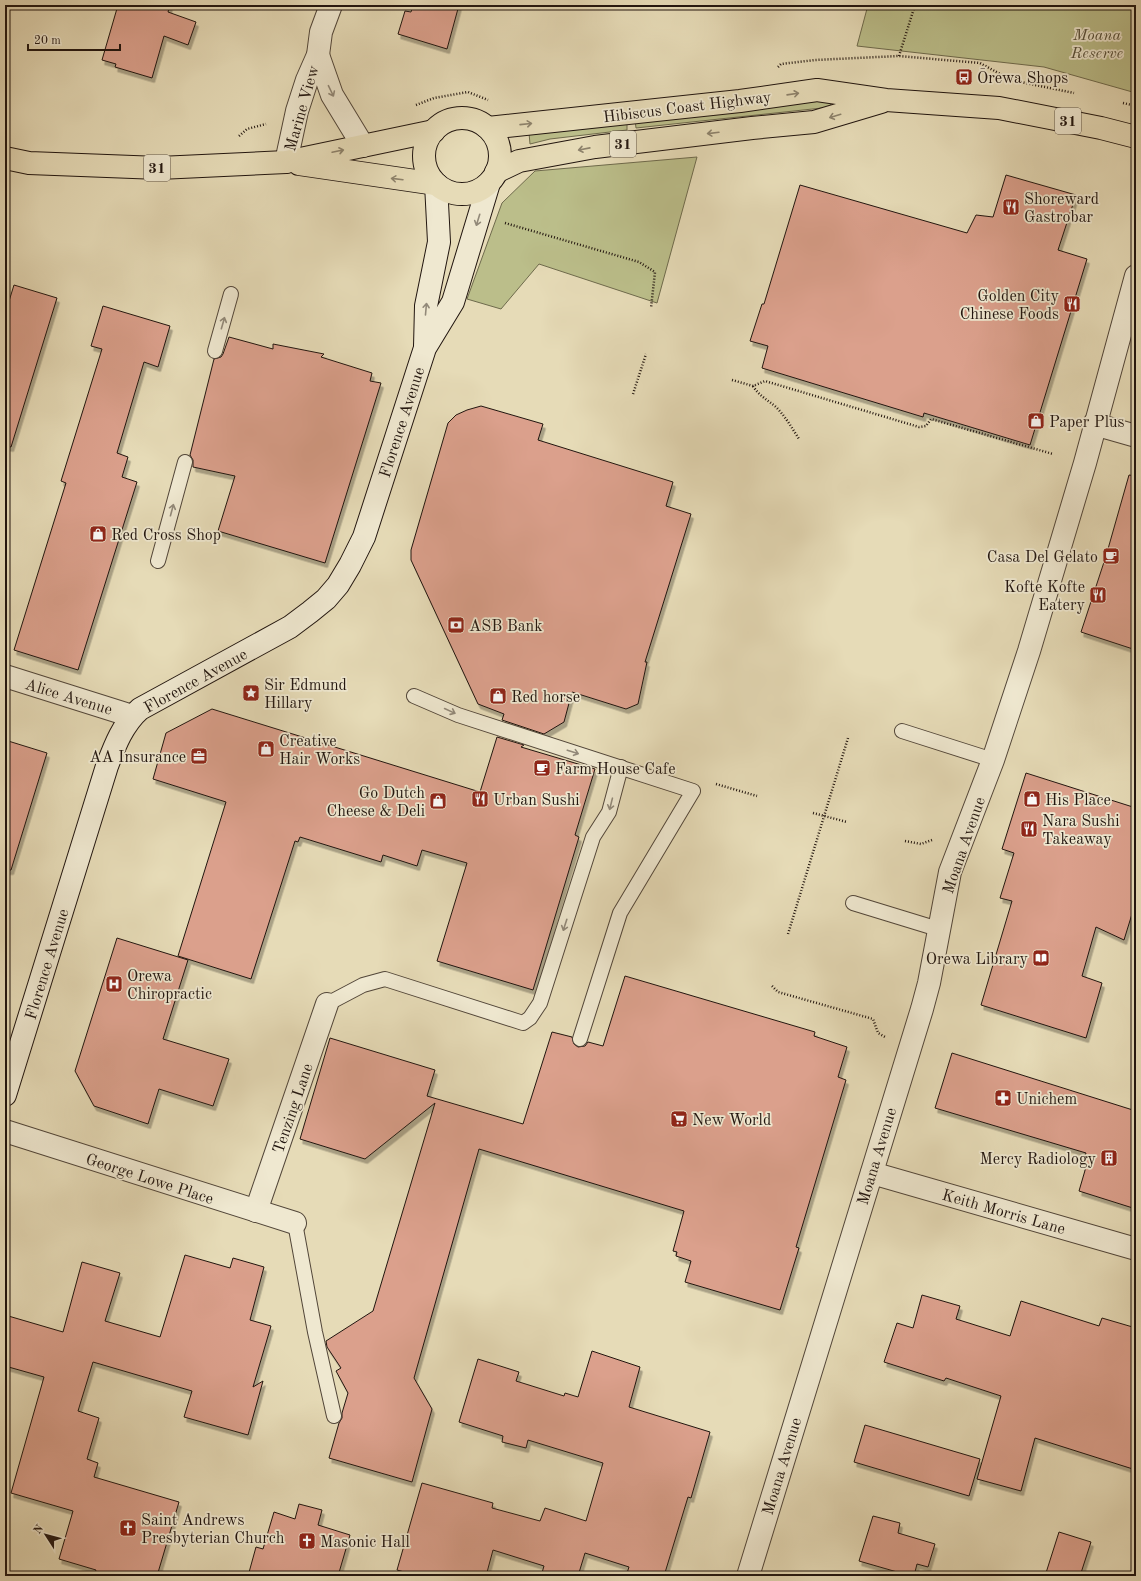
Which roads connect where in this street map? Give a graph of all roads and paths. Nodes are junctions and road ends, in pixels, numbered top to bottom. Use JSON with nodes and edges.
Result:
{"nodes":[{"id":1,"x":331,"y":5,"type":"edge"},
{"id":2,"x":915,"y":5,"type":"edge"},
{"id":3,"x":318,"y":55,"type":"junction"},
{"id":4,"x":900,"y":56,"type":"dead end"},
{"id":5,"x":886,"y":100,"type":"junction"},
{"id":6,"x":488,"y":128,"type":"junction"},
{"id":7,"x":434,"y":131,"type":"junction"},
{"id":8,"x":1136,"y":137,"type":"edge"},
{"id":9,"x":363,"y":146,"type":"junction"},
{"id":10,"x":5,"y":158,"type":"edge"},
{"id":11,"x":286,"y":162,"type":"junction"},
{"id":12,"x":493,"y":177,"type":"junction"},
{"id":13,"x":436,"y":184,"type":"junction"},
{"id":14,"x":501,"y":222,"type":"dead end"},
{"id":15,"x":1136,"y":276,"type":"edge"},
{"id":16,"x":231,"y":294,"type":"dead end"},
{"id":17,"x":651,"y":308,"type":"dead end"},
{"id":18,"x":425,"y":348,"type":"junction"},
{"id":19,"x":215,"y":351,"type":"dead end"},
{"id":20,"x":646,"y":354,"type":"dead end"},
{"id":21,"x":732,"y":380,"type":"dead end"},
{"id":22,"x":753,"y":386,"type":"junction"},
{"id":23,"x":633,"y":394,"type":"dead end"},
{"id":24,"x":1094,"y":424,"type":"junction"},
{"id":25,"x":1136,"y":436,"type":"edge"},
{"id":26,"x":799,"y":439,"type":"dead end"},
{"id":27,"x":1053,"y":454,"type":"dead end"},
{"id":28,"x":185,"y":462,"type":"dead end"},
{"id":29,"x":158,"y":561,"type":"dead end"},
{"id":30,"x":5,"y":676,"type":"edge"},
{"id":31,"x":414,"y":696,"type":"dead end"},
{"id":32,"x":132,"y":716,"type":"junction"},
{"id":33,"x":902,"y":731,"type":"dead end"},
{"id":34,"x":848,"y":738,"type":"dead end"},
{"id":35,"x":993,"y":760,"type":"junction"},
{"id":36,"x":621,"y":767,"type":"junction"},
{"id":37,"x":716,"y":784,"type":"dead end"},
{"id":38,"x":757,"y":796,"type":"dead end"},
{"id":39,"x":813,"y":813,"type":"dead end"},
{"id":40,"x":825,"y":816,"type":"junction"},
{"id":41,"x":847,"y":822,"type":"dead end"},
{"id":42,"x":935,"y":839,"type":"dead end"},
{"id":43,"x":905,"y":841,"type":"dead end"},
{"id":44,"x":852,"y":903,"type":"dead end"},
{"id":45,"x":938,"y":929,"type":"junction"},
{"id":46,"x":788,"y":934,"type":"dead end"},
{"id":47,"x":772,"y":986,"type":"dead end"},
{"id":48,"x":327,"y":1004,"type":"joint"},
{"id":49,"x":580,"y":1039,"type":"dead end"},
{"id":50,"x":891,"y":1040,"type":"dead end"},
{"id":51,"x":5,"y":1095,"type":"edge"},
{"id":52,"x":5,"y":1132,"type":"edge"},
{"id":53,"x":872,"y":1173,"type":"junction"},
{"id":54,"x":256,"y":1211,"type":"junction"},
{"id":55,"x":295,"y":1223,"type":"joint"},
{"id":56,"x":1136,"y":1249,"type":"edge"},
{"id":57,"x":334,"y":1416,"type":"dead end"},
{"id":58,"x":748,"y":1576,"type":"edge"}],
"edges":[{"from":1,"to":3,"type":"street","name":"Marine View"},
{"from":2,"to":4,"type":"path"},
{"from":3,"to":9,"type":"street","name":"Marine View","one_way":true},
{"from":3,"to":11,"type":"street","name":"Marine View"},
{"from":6,"to":5,"type":"main road","name":"Hibiscus Coast Highway","number":"31","one_way":true},
{"from":5,"to":8,"type":"main road","name":"Hibiscus Coast Highway","number":"31"},
{"from":5,"to":12,"type":"main road","name":"Hibiscus Coast Highway","number":"31","one_way":true},
{"from":6,"to":7,"type":"main road","number":"31"},
{"from":6,"to":12,"type":"main road"},
{"from":7,"to":9,"type":"main road","number":"31"},
{"from":7,"to":13,"type":"main road"},
{"from":11,"to":9,"type":"main road","number":"31","one_way":true},
{"from":10,"to":11,"type":"main road","number":"31"},
{"from":13,"to":11,"type":"main road","number":"31","one_way":true},
{"from":12,"to":13,"type":"main road","number":"31"},
{"from":12,"to":18,"type":"street","name":"Florence Avenue","one_way":true},
{"from":18,"to":13,"type":"street","name":"Florence Avenue","one_way":true},
{"from":14,"to":17,"type":"path"},
{"from":15,"to":24,"type":"street","name":"Moana Avenue"},
{"from":19,"to":16,"type":"lane","one_way":true},
{"from":18,"to":32,"type":"street","name":"Florence Avenue"},
{"from":20,"to":23,"type":"path"},
{"from":21,"to":22,"type":"path"},
{"from":22,"to":26,"type":"path"},
{"from":22,"to":27,"type":"path"},
{"from":24,"to":25,"type":"street"},
{"from":24,"to":35,"type":"street","name":"Moana Avenue"},
{"from":29,"to":28,"type":"lane","one_way":true},
{"from":30,"to":32,"type":"street","name":"Alice Avenue"},
{"from":31,"to":36,"type":"lane","one_way":true},
{"from":32,"to":51,"type":"street","name":"Florence Avenue"},
{"from":33,"to":35,"type":"lane"},
{"from":34,"to":40,"type":"path"},
{"from":35,"to":45,"type":"street","name":"Moana Avenue"},
{"from":36,"to":48,"type":"lane","one_way":true},
{"from":36,"to":49,"type":"lane"},
{"from":37,"to":38,"type":"path"},
{"from":39,"to":40,"type":"path"},
{"from":40,"to":41,"type":"path"},
{"from":40,"to":46,"type":"path"},
{"from":42,"to":43,"type":"path"},
{"from":44,"to":45,"type":"lane"},
{"from":45,"to":53,"type":"street","name":"Moana Avenue"},
{"from":47,"to":50,"type":"path"},
{"from":48,"to":54,"type":"street","name":"Tenzing Lane"},
{"from":52,"to":54,"type":"street","name":"George Lowe Place"},
{"from":53,"to":56,"type":"street","name":"Keith Morris Lane"},
{"from":53,"to":58,"type":"street","name":"Moana Avenue"},
{"from":54,"to":55,"type":"street","name":"George Lowe Place"},
{"from":55,"to":57,"type":"lane"}]}
